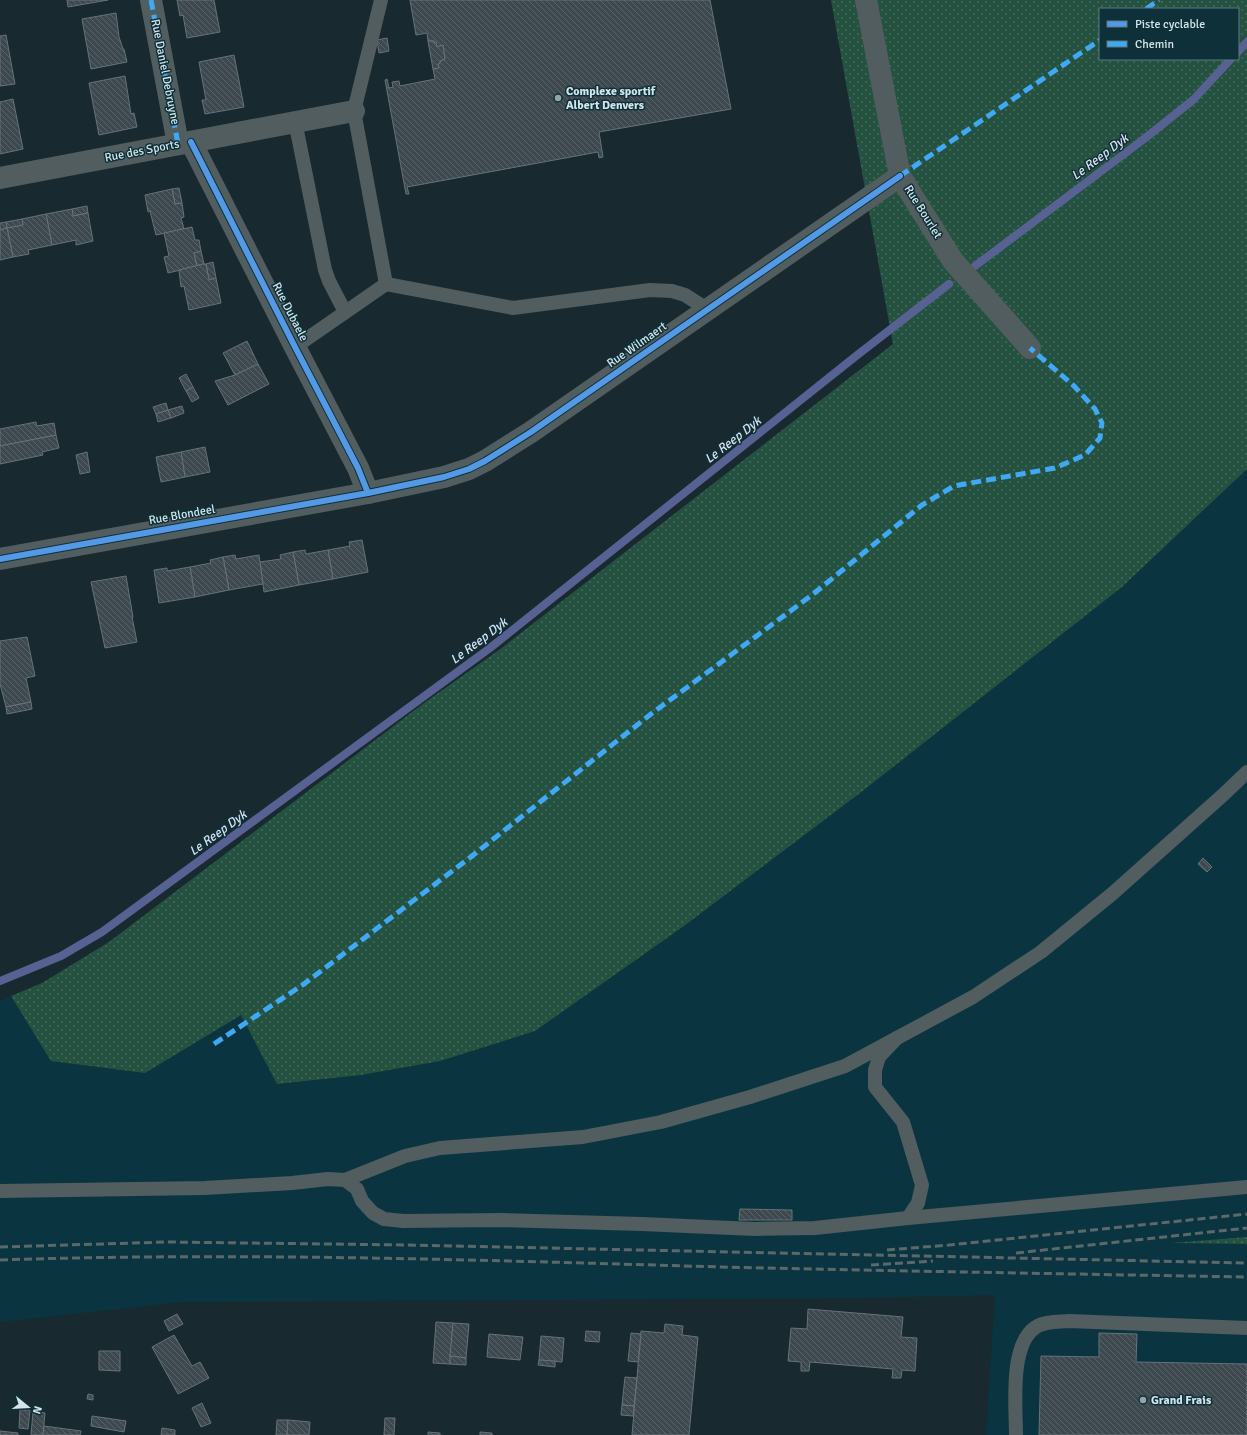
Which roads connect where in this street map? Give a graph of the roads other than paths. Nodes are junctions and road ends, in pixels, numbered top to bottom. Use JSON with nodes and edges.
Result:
{"nodes":[{"id":1,"x":151,"y":0,"type":"edge"},
{"id":2,"x":381,"y":0,"type":"edge"},
{"id":3,"x":866,"y":0,"type":"edge"},
{"id":4,"x":354,"y":111,"type":"junction"},
{"id":5,"x":295,"y":122,"type":"junction"},
{"id":6,"x":185,"y":143,"type":"junction"},
{"id":7,"x":900,"y":176,"type":"junction"},
{"id":8,"x":0,"y":178,"type":"edge"},
{"id":9,"x":386,"y":284,"type":"junction"},
{"id":10,"x":707,"y":309,"type":"junction"},
{"id":11,"x":345,"y":312,"type":"junction"},
{"id":12,"x":295,"y":347,"type":"junction"},
{"id":13,"x":1030,"y":348,"type":"dead end"},
{"id":14,"x":368,"y":493,"type":"junction"},
{"id":15,"x":0,"y":559,"type":"edge"},
{"id":16,"x":1247,"y":772,"type":"edge"},
{"id":17,"x":897,"y":1038,"type":"junction"},
{"id":18,"x":345,"y":1180,"type":"junction"},
{"id":19,"x":1247,"y":1187,"type":"edge"},
{"id":20,"x":0,"y":1191,"type":"edge"},
{"id":21,"x":908,"y":1218,"type":"junction"},
{"id":22,"x":1247,"y":1328,"type":"edge"},
{"id":23,"x":1016,"y":1435,"type":"edge"}],
"edges":[{"from":1,"to":6,"type":"street","name":"Rue Daniel Debruyne"},
{"from":2,"to":4,"type":"lane"},
{"from":3,"to":7,"type":"street","name":"Rue Bourlet"},
{"from":4,"to":5,"type":"street","name":"Rue des Sports"},
{"from":4,"to":9,"type":"lane"},
{"from":5,"to":6,"type":"street","name":"Rue des Sports"},
{"from":5,"to":11,"type":"lane"},
{"from":6,"to":8,"type":"street","name":"Rue des Sports"},
{"from":6,"to":12,"type":"street","name":"Rue Dubaele"},
{"from":7,"to":10,"type":"street","name":"Rue Wilmaert"},
{"from":7,"to":13,"type":"street","name":"Rue Bourlet"},
{"from":9,"to":10,"type":"lane"},
{"from":9,"to":11,"type":"lane"},
{"from":10,"to":14,"type":"street","name":"Rue Wilmaert"},
{"from":11,"to":12,"type":"lane"},
{"from":12,"to":14,"type":"street","name":"Rue Dubaele"},
{"from":14,"to":15,"type":"street","name":"Rue Blondeel"},
{"from":16,"to":17,"type":"lane"},
{"from":17,"to":18,"type":"lane"},
{"from":17,"to":21,"type":"lane"},
{"from":18,"to":20,"type":"lane"},
{"from":18,"to":21,"type":"lane"},
{"from":19,"to":21,"type":"lane"},
{"from":22,"to":23,"type":"lane"}]}
